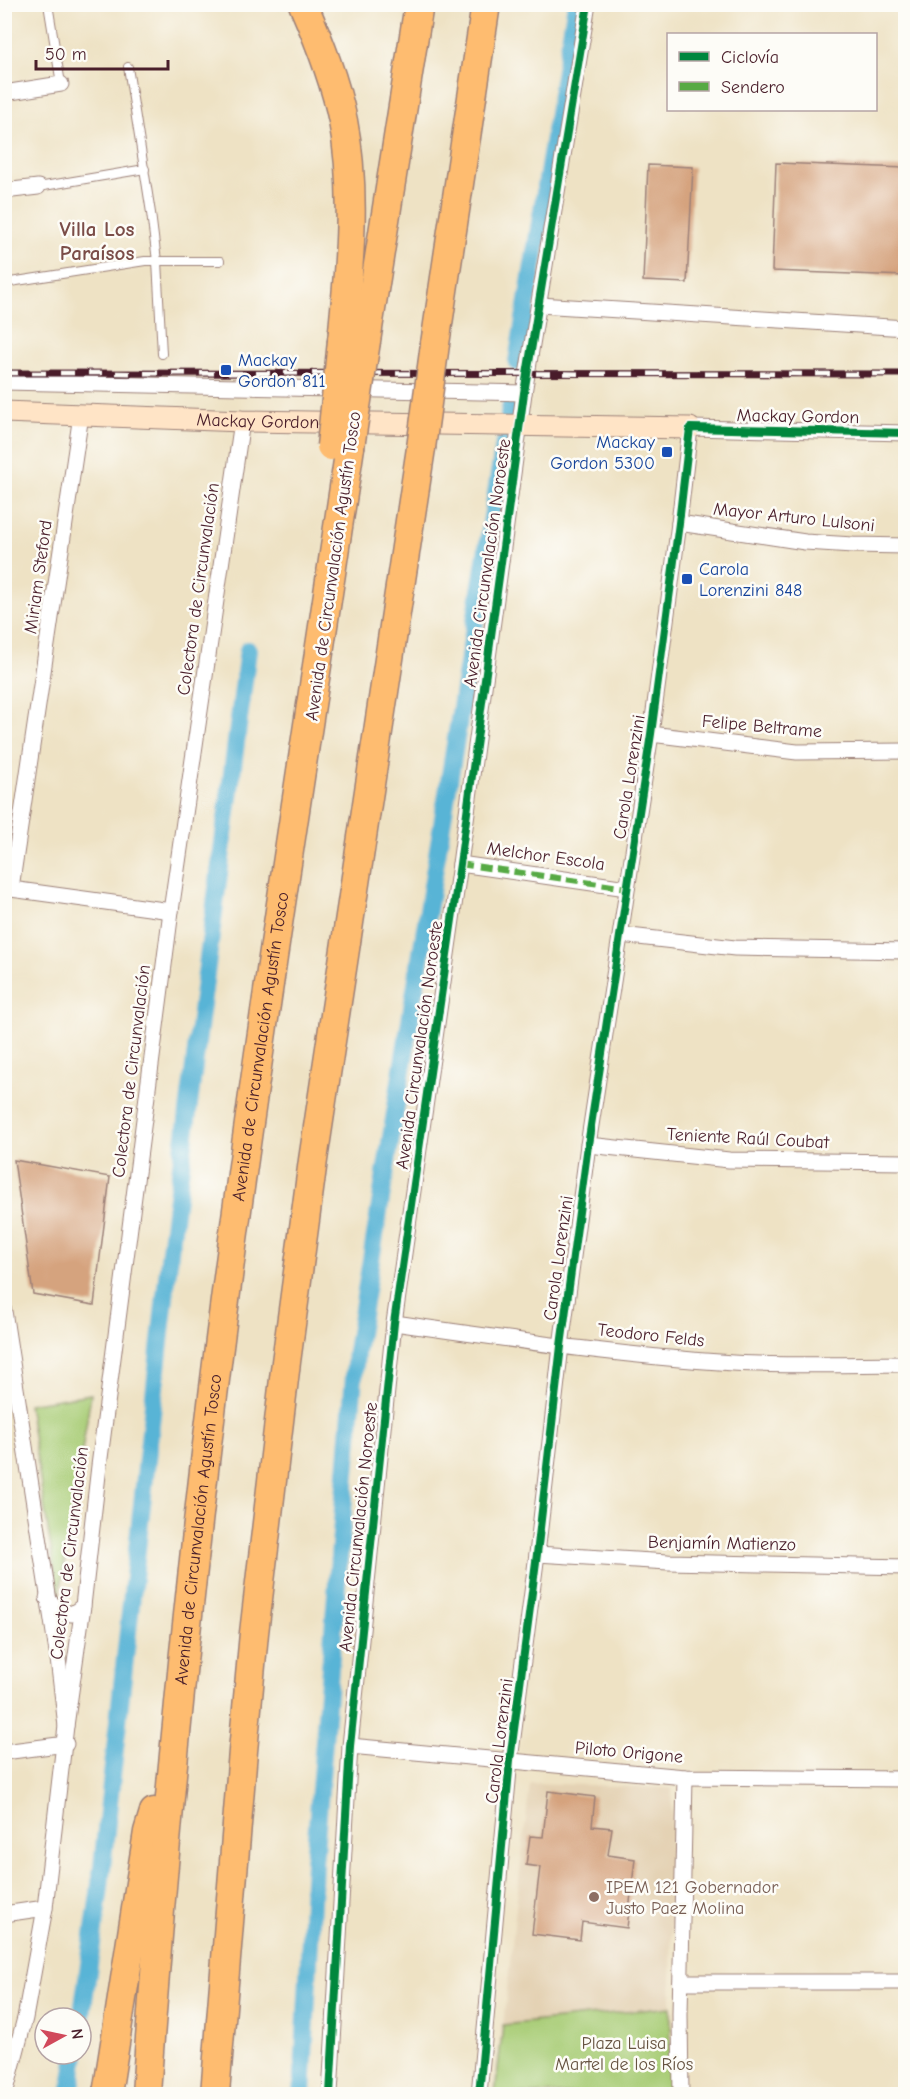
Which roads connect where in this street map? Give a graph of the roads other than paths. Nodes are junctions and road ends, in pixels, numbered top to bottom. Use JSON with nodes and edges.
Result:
{"nodes":[{"id":1,"x":48,"y":4,"type":"edge"},
{"id":2,"x":303,"y":4,"type":"edge"},
{"id":3,"x":419,"y":4,"type":"edge"},
{"id":4,"x":486,"y":4,"type":"edge"},
{"id":5,"x":507,"y":4,"type":"edge"},
{"id":6,"x":588,"y":4,"type":"edge"},
{"id":7,"x":128,"y":68,"type":"dead end"},
{"id":8,"x":61,"y":84,"type":"joint"},
{"id":9,"x":4,"y":93,"type":"edge"},
{"id":10,"x":473,"y":94,"type":"junction"},
{"id":11,"x":145,"y":170,"type":"junction"},
{"id":12,"x":38,"y":186,"type":"joint"},
{"id":13,"x":4,"y":191,"type":"edge"},
{"id":14,"x":157,"y":261,"type":"junction"},
{"id":15,"x":220,"y":261,"type":"dead end"},
{"id":16,"x":4,"y":283,"type":"edge"},
{"id":17,"x":539,"y":305,"type":"junction"},
{"id":18,"x":906,"y":328,"type":"edge"},
{"id":19,"x":354,"y":341,"type":"junction"},
{"id":20,"x":162,"y":354,"type":"dead end"},
{"id":21,"x":4,"y":382,"type":"edge"},
{"id":22,"x":524,"y":393,"type":"junction"},
{"id":23,"x":4,"y":412,"type":"edge"},
{"id":24,"x":81,"y":415,"type":"junction"},
{"id":25,"x":243,"y":421,"type":"junction"},
{"id":26,"x":521,"y":424,"type":"junction"},
{"id":27,"x":690,"y":428,"type":"junction"},
{"id":28,"x":906,"y":433,"type":"edge"},
{"id":29,"x":679,"y":523,"type":"junction"},
{"id":30,"x":906,"y":546,"type":"edge"},
{"id":31,"x":651,"y":734,"type":"junction"},
{"id":32,"x":906,"y":751,"type":"edge"},
{"id":33,"x":460,"y":864,"type":"junction"},
{"id":34,"x":8,"y":888,"type":"edge"},
{"id":35,"x":627,"y":888,"type":"junction"},
{"id":36,"x":171,"y":910,"type":"junction"},
{"id":37,"x":621,"y":935,"type":"junction"},
{"id":38,"x":906,"y":951,"type":"edge"},
{"id":39,"x":588,"y":1145,"type":"junction"},
{"id":40,"x":906,"y":1162,"type":"edge"},
{"id":41,"x":4,"y":1311,"type":"edge"},
{"id":42,"x":394,"y":1323,"type":"junction"},
{"id":43,"x":561,"y":1346,"type":"junction"},
{"id":44,"x":906,"y":1364,"type":"edge"},
{"id":45,"x":11,"y":1403,"type":"edge"},
{"id":46,"x":537,"y":1554,"type":"junction"},
{"id":47,"x":906,"y":1567,"type":"edge"},
{"id":48,"x":47,"y":1598,"type":"junction"},
{"id":49,"x":83,"y":1606,"type":"junction"},
{"id":50,"x":254,"y":1633,"type":"junction"},
{"id":51,"x":66,"y":1726,"type":"junction"},
{"id":52,"x":176,"y":1732,"type":"junction"},
{"id":53,"x":66,"y":1744,"type":"junction"},
{"id":54,"x":350,"y":1746,"type":"junction"},
{"id":55,"x":4,"y":1752,"type":"edge"},
{"id":56,"x":510,"y":1760,"type":"junction"},
{"id":57,"x":685,"y":1777,"type":"junction"},
{"id":58,"x":906,"y":1779,"type":"edge"},
{"id":59,"x":45,"y":1908,"type":"junction"},
{"id":60,"x":4,"y":1914,"type":"edge"},
{"id":61,"x":681,"y":1982,"type":"junction"},
{"id":62,"x":906,"y":1982,"type":"edge"},
{"id":63,"x":6,"y":2085,"type":"edge"},
{"id":64,"x":107,"y":2094,"type":"edge"},
{"id":65,"x":146,"y":2094,"type":"edge"},
{"id":66,"x":215,"y":2094,"type":"edge"},
{"id":67,"x":234,"y":2094,"type":"edge"},
{"id":68,"x":330,"y":2094,"type":"edge"},
{"id":69,"x":479,"y":2094,"type":"edge"},
{"id":70,"x":681,"y":2094,"type":"edge"}],
"edges":[{"from":1,"to":8,"type":"lane"},
{"from":2,"to":19,"type":"highway"},
{"from":3,"to":19,"type":"highway","name":"Avenida de Circunvalación Agustín Tosco"},
{"from":4,"to":10,"type":"highway"},
{"from":5,"to":10,"type":"highway"},
{"from":6,"to":17,"type":"street","name":"Avenida Circunvalación Noroeste"},
{"from":7,"to":11,"type":"lane"},
{"from":8,"to":9,"type":"street"},
{"from":10,"to":50,"type":"highway","bridge":true},
{"from":11,"to":12,"type":"lane"},
{"from":11,"to":14,"type":"lane"},
{"from":12,"to":13,"type":"street"},
{"from":14,"to":15,"type":"lane"},
{"from":14,"to":16,"type":"lane"},
{"from":14,"to":20,"type":"lane"},
{"from":17,"to":18,"type":"street"},
{"from":17,"to":22,"type":"street","name":"Avenida Circunvalación Noroeste"},
{"from":19,"to":52,"type":"highway","name":"Avenida de Circunvalación Agustín Tosco","bridge":true},
{"from":21,"to":22,"type":"street"},
{"from":22,"to":26,"type":"street","name":"Avenida Circunvalación Noroeste"},
{"from":23,"to":24,"type":"main road","name":"Mackay Gordon"},
{"from":24,"to":25,"type":"main road","name":"Mackay Gordon"},
{"from":24,"to":34,"type":"street","name":"Miriam Steford"},
{"from":25,"to":26,"type":"main road","name":"Mackay Gordon"},
{"from":25,"to":36,"type":"street","name":"Colectora de Circunvalación"},
{"from":26,"to":27,"type":"main road","name":"Mackay Gordon"},
{"from":26,"to":33,"type":"street","name":"Avenida Circunvalación Noroeste"},
{"from":27,"to":28,"type":"street","name":"Mackay Gordon"},
{"from":27,"to":29,"type":"street","name":"Carola Lorenzini"},
{"from":29,"to":30,"type":"street","name":"Mayor Arturo Lulsoni"},
{"from":29,"to":31,"type":"street","name":"Carola Lorenzini"},
{"from":31,"to":32,"type":"street","name":"Felipe Beltrame"},
{"from":31,"to":35,"type":"street","name":"Carola Lorenzini"},
{"from":33,"to":35,"type":"street","name":"Melchor Escola"},
{"from":33,"to":42,"type":"street","name":"Avenida Circunvalación Noroeste"},
{"from":34,"to":36,"type":"street"},
{"from":35,"to":37,"type":"street","name":"Carola Lorenzini"},
{"from":36,"to":49,"type":"street","name":"Colectora de Circunvalación"},
{"from":37,"to":38,"type":"street"},
{"from":37,"to":39,"type":"street","name":"Carola Lorenzini"},
{"from":39,"to":40,"type":"street","name":"Teniente Raúl Coubat"},
{"from":39,"to":43,"type":"street","name":"Carola Lorenzini"},
{"from":41,"to":45,"type":"street"},
{"from":42,"to":43,"type":"street","name":"Teodoro Felds"},
{"from":42,"to":54,"type":"street","name":"Avenida Circunvalación Noroeste"},
{"from":43,"to":44,"type":"street","name":"Teodoro Felds"},
{"from":43,"to":46,"type":"street","name":"Carola Lorenzini"},
{"from":45,"to":48,"type":"street"},
{"from":46,"to":47,"type":"street","name":"Benjamín Matienzo"},
{"from":46,"to":56,"type":"street","name":"Carola Lorenzini"},
{"from":48,"to":49,"type":"street"},
{"from":48,"to":51,"type":"street"},
{"from":49,"to":51,"type":"street","name":"Colectora de Circunvalación"},
{"from":50,"to":66,"type":"highway"},
{"from":50,"to":67,"type":"highway"},
{"from":51,"to":53,"type":"street"},
{"from":52,"to":64,"type":"highway"},
{"from":52,"to":65,"type":"highway","name":"Avenida de Circunvalación Agustín Tosco"},
{"from":53,"to":55,"type":"street"},
{"from":53,"to":59,"type":"street"},
{"from":54,"to":56,"type":"street","name":"Piloto Origone"},
{"from":54,"to":68,"type":"street","name":"Avenida Circunvalación Noroeste"},
{"from":56,"to":57,"type":"street","name":"Piloto Origone"},
{"from":56,"to":69,"type":"street","name":"Carola Lorenzini"},
{"from":57,"to":58,"type":"street","name":"Piloto Origone"},
{"from":57,"to":61,"type":"street"},
{"from":59,"to":60,"type":"street"},
{"from":59,"to":63,"type":"street"},
{"from":61,"to":62,"type":"street"},
{"from":61,"to":70,"type":"street"}]}
